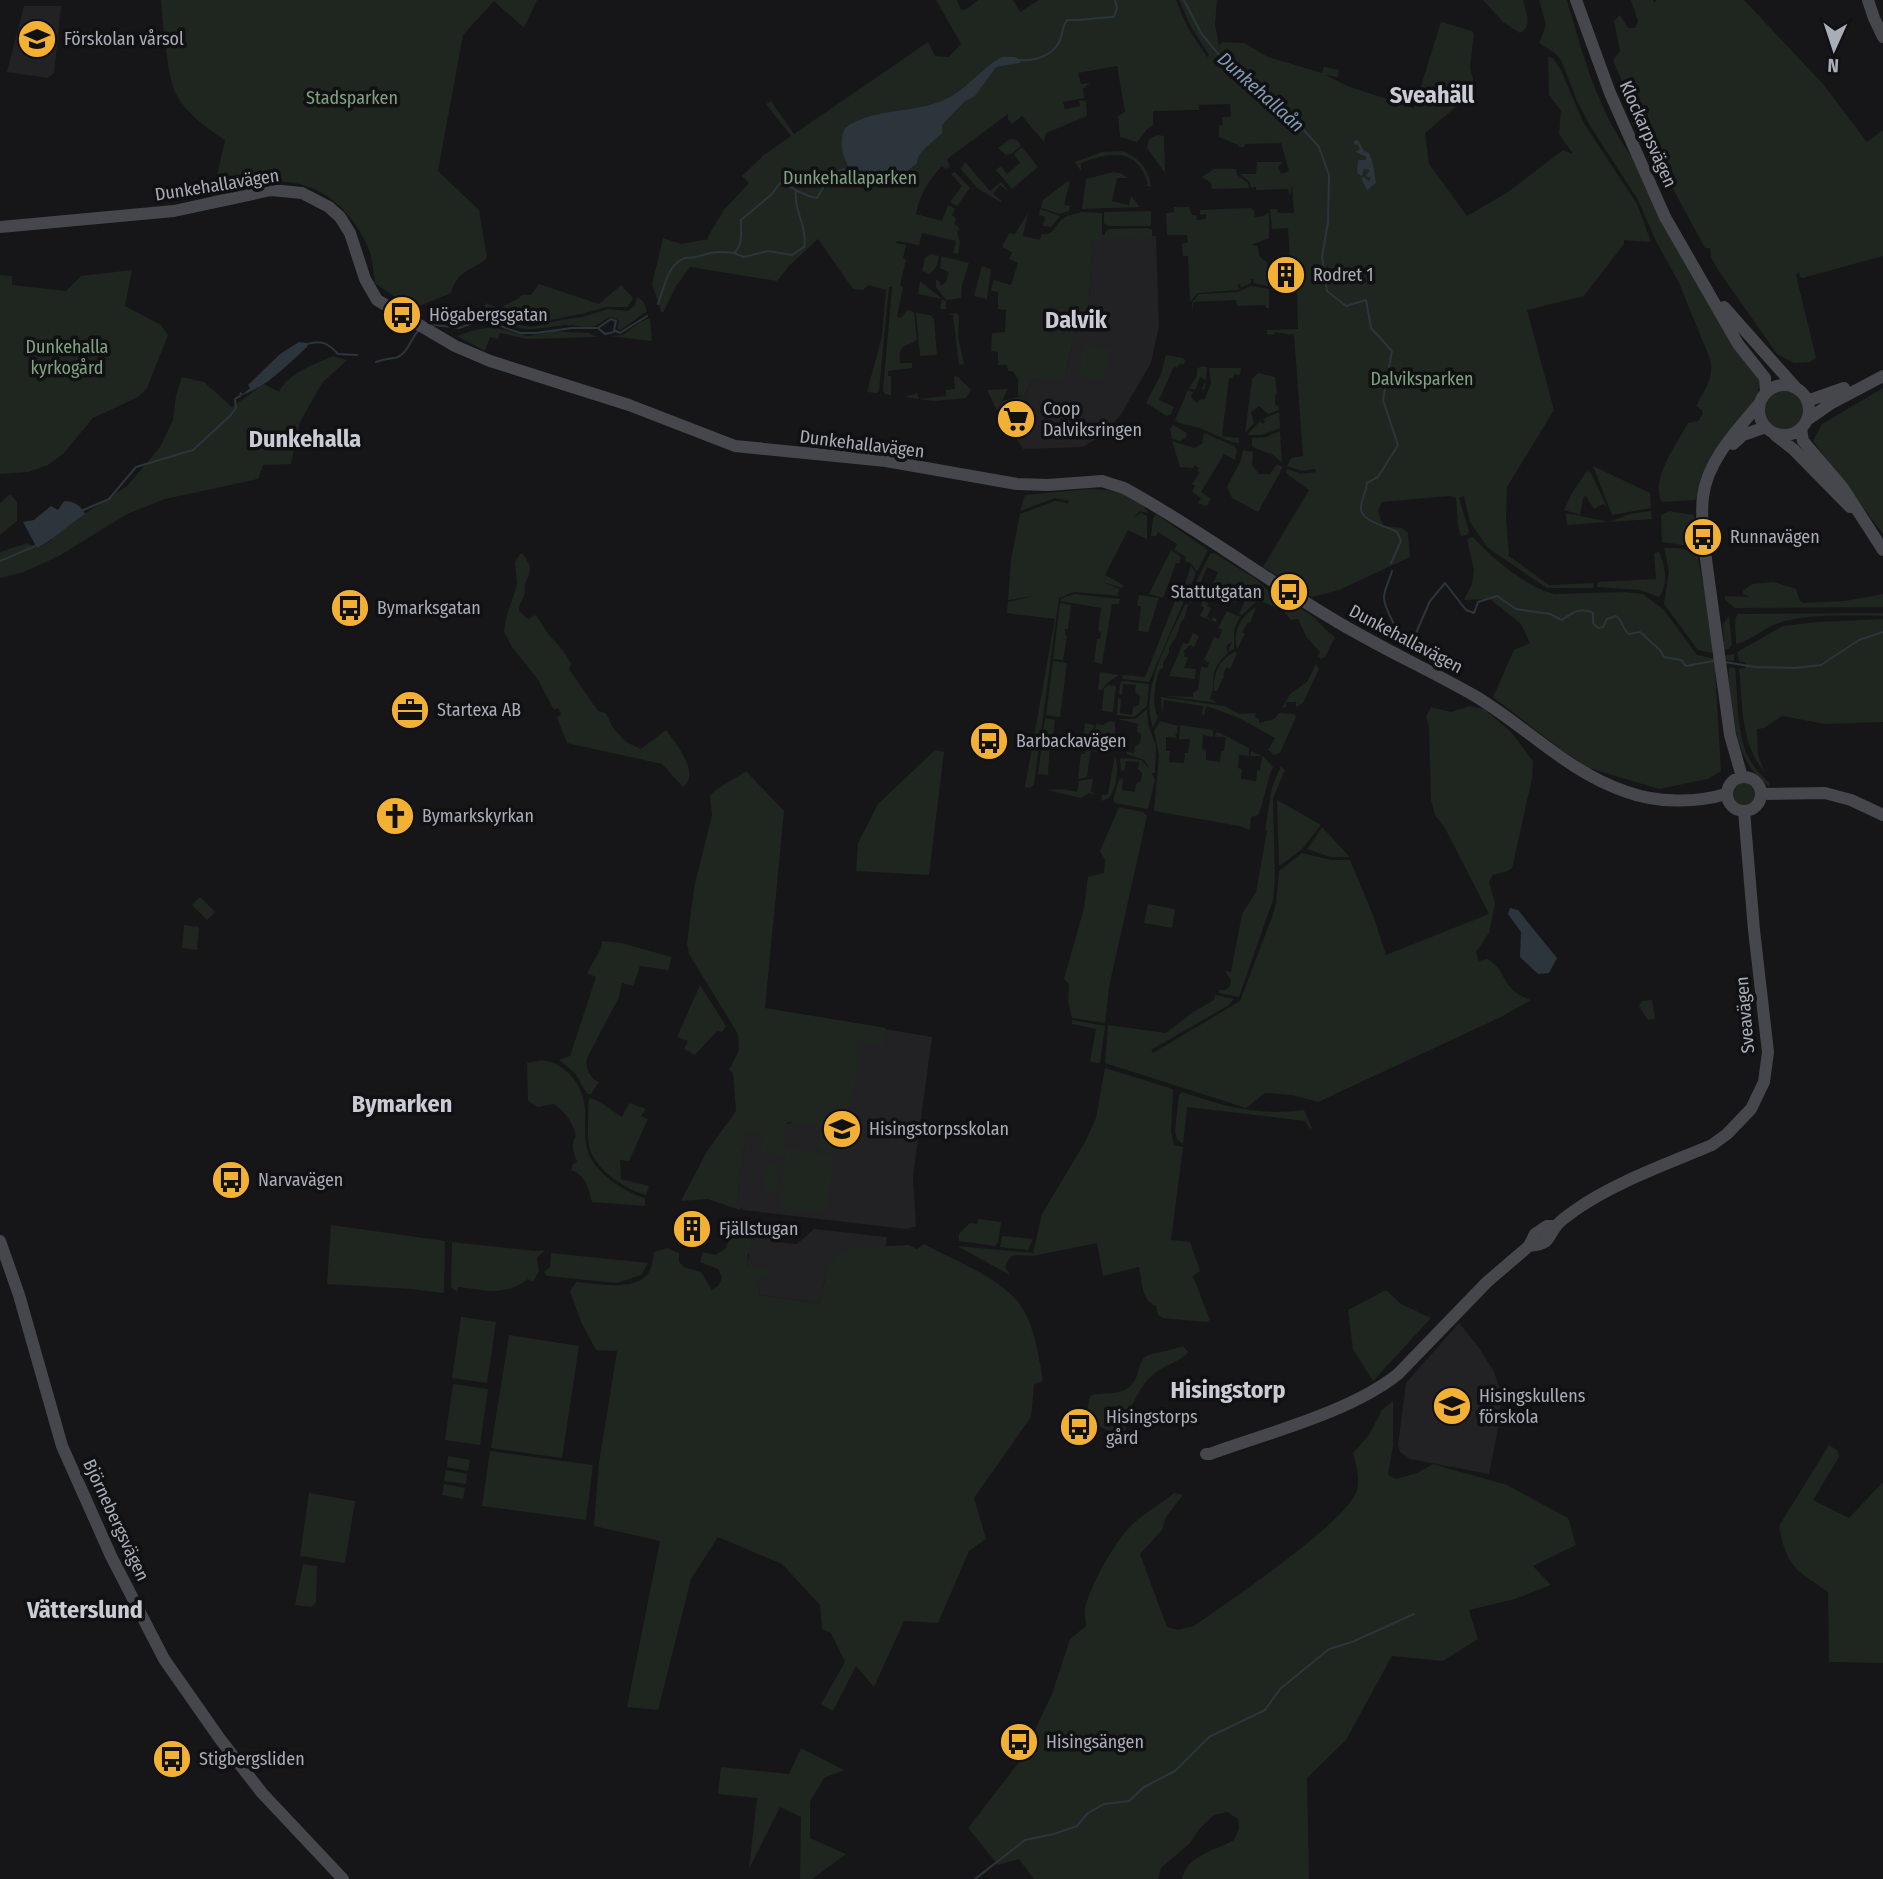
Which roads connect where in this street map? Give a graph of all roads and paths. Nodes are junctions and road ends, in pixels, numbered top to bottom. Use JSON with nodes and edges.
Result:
{"nodes":[{"id":1,"x":1576,"y":0,"type":"edge"},
{"id":2,"x":1868,"y":0,"type":"edge"},
{"id":3,"x":1883,"y":37,"type":"edge"},
{"id":4,"x":0,"y":227,"type":"edge"},
{"id":5,"x":1699,"y":278,"type":"junction"},
{"id":6,"x":1883,"y":374,"type":"edge"},
{"id":7,"x":1797,"y":389,"type":"junction"},
{"id":8,"x":1763,"y":398,"type":"junction"},
{"id":9,"x":1807,"y":401,"type":"junction"},
{"id":10,"x":1804,"y":424,"type":"junction"},
{"id":11,"x":1769,"y":429,"type":"junction"},
{"id":12,"x":1703,"y":496,"type":"junction"},
{"id":13,"x":1862,"y":520,"type":"junction"},
{"id":14,"x":1883,"y":550,"type":"edge"},
{"id":15,"x":1742,"y":777,"type":"junction"},
{"id":16,"x":1726,"y":794,"type":"junction"},
{"id":17,"x":1761,"y":794,"type":"junction"},
{"id":18,"x":1744,"y":811,"type":"junction"},
{"id":19,"x":1883,"y":815,"type":"edge"},
{"id":20,"x":0,"y":1241,"type":"edge"},
{"id":21,"x":1206,"y":1454,"type":"dead end"},
{"id":22,"x":343,"y":1879,"type":"edge"}],
"edges":[{"from":1,"to":5,"type":"street","name":"Klockarpsvägen"},
{"from":2,"to":3,"type":"street"},
{"from":4,"to":16,"type":"street","name":"Dunkehallavägen"},
{"from":5,"to":7,"type":"street"},
{"from":5,"to":8,"type":"street"},
{"from":6,"to":9,"type":"street"},
{"from":6,"to":10,"type":"street"},
{"from":7,"to":8,"type":"street"},
{"from":7,"to":9,"type":"street"},
{"from":8,"to":11,"type":"street"},
{"from":8,"to":12,"type":"street"},
{"from":9,"to":10,"type":"street"},
{"from":10,"to":11,"type":"street"},
{"from":10,"to":13,"type":"street"},
{"from":11,"to":12,"type":"street"},
{"from":11,"to":13,"type":"street"},
{"from":12,"to":15,"type":"street"},
{"from":13,"to":14,"type":"street"},
{"from":15,"to":16,"type":"street"},
{"from":15,"to":17,"type":"street"},
{"from":16,"to":18,"type":"street"},
{"from":17,"to":18,"type":"street"},
{"from":17,"to":19,"type":"street"},
{"from":18,"to":21,"type":"street","name":"Sveavägen"},
{"from":20,"to":22,"type":"street","name":"Björnebergsvägen"}]}
